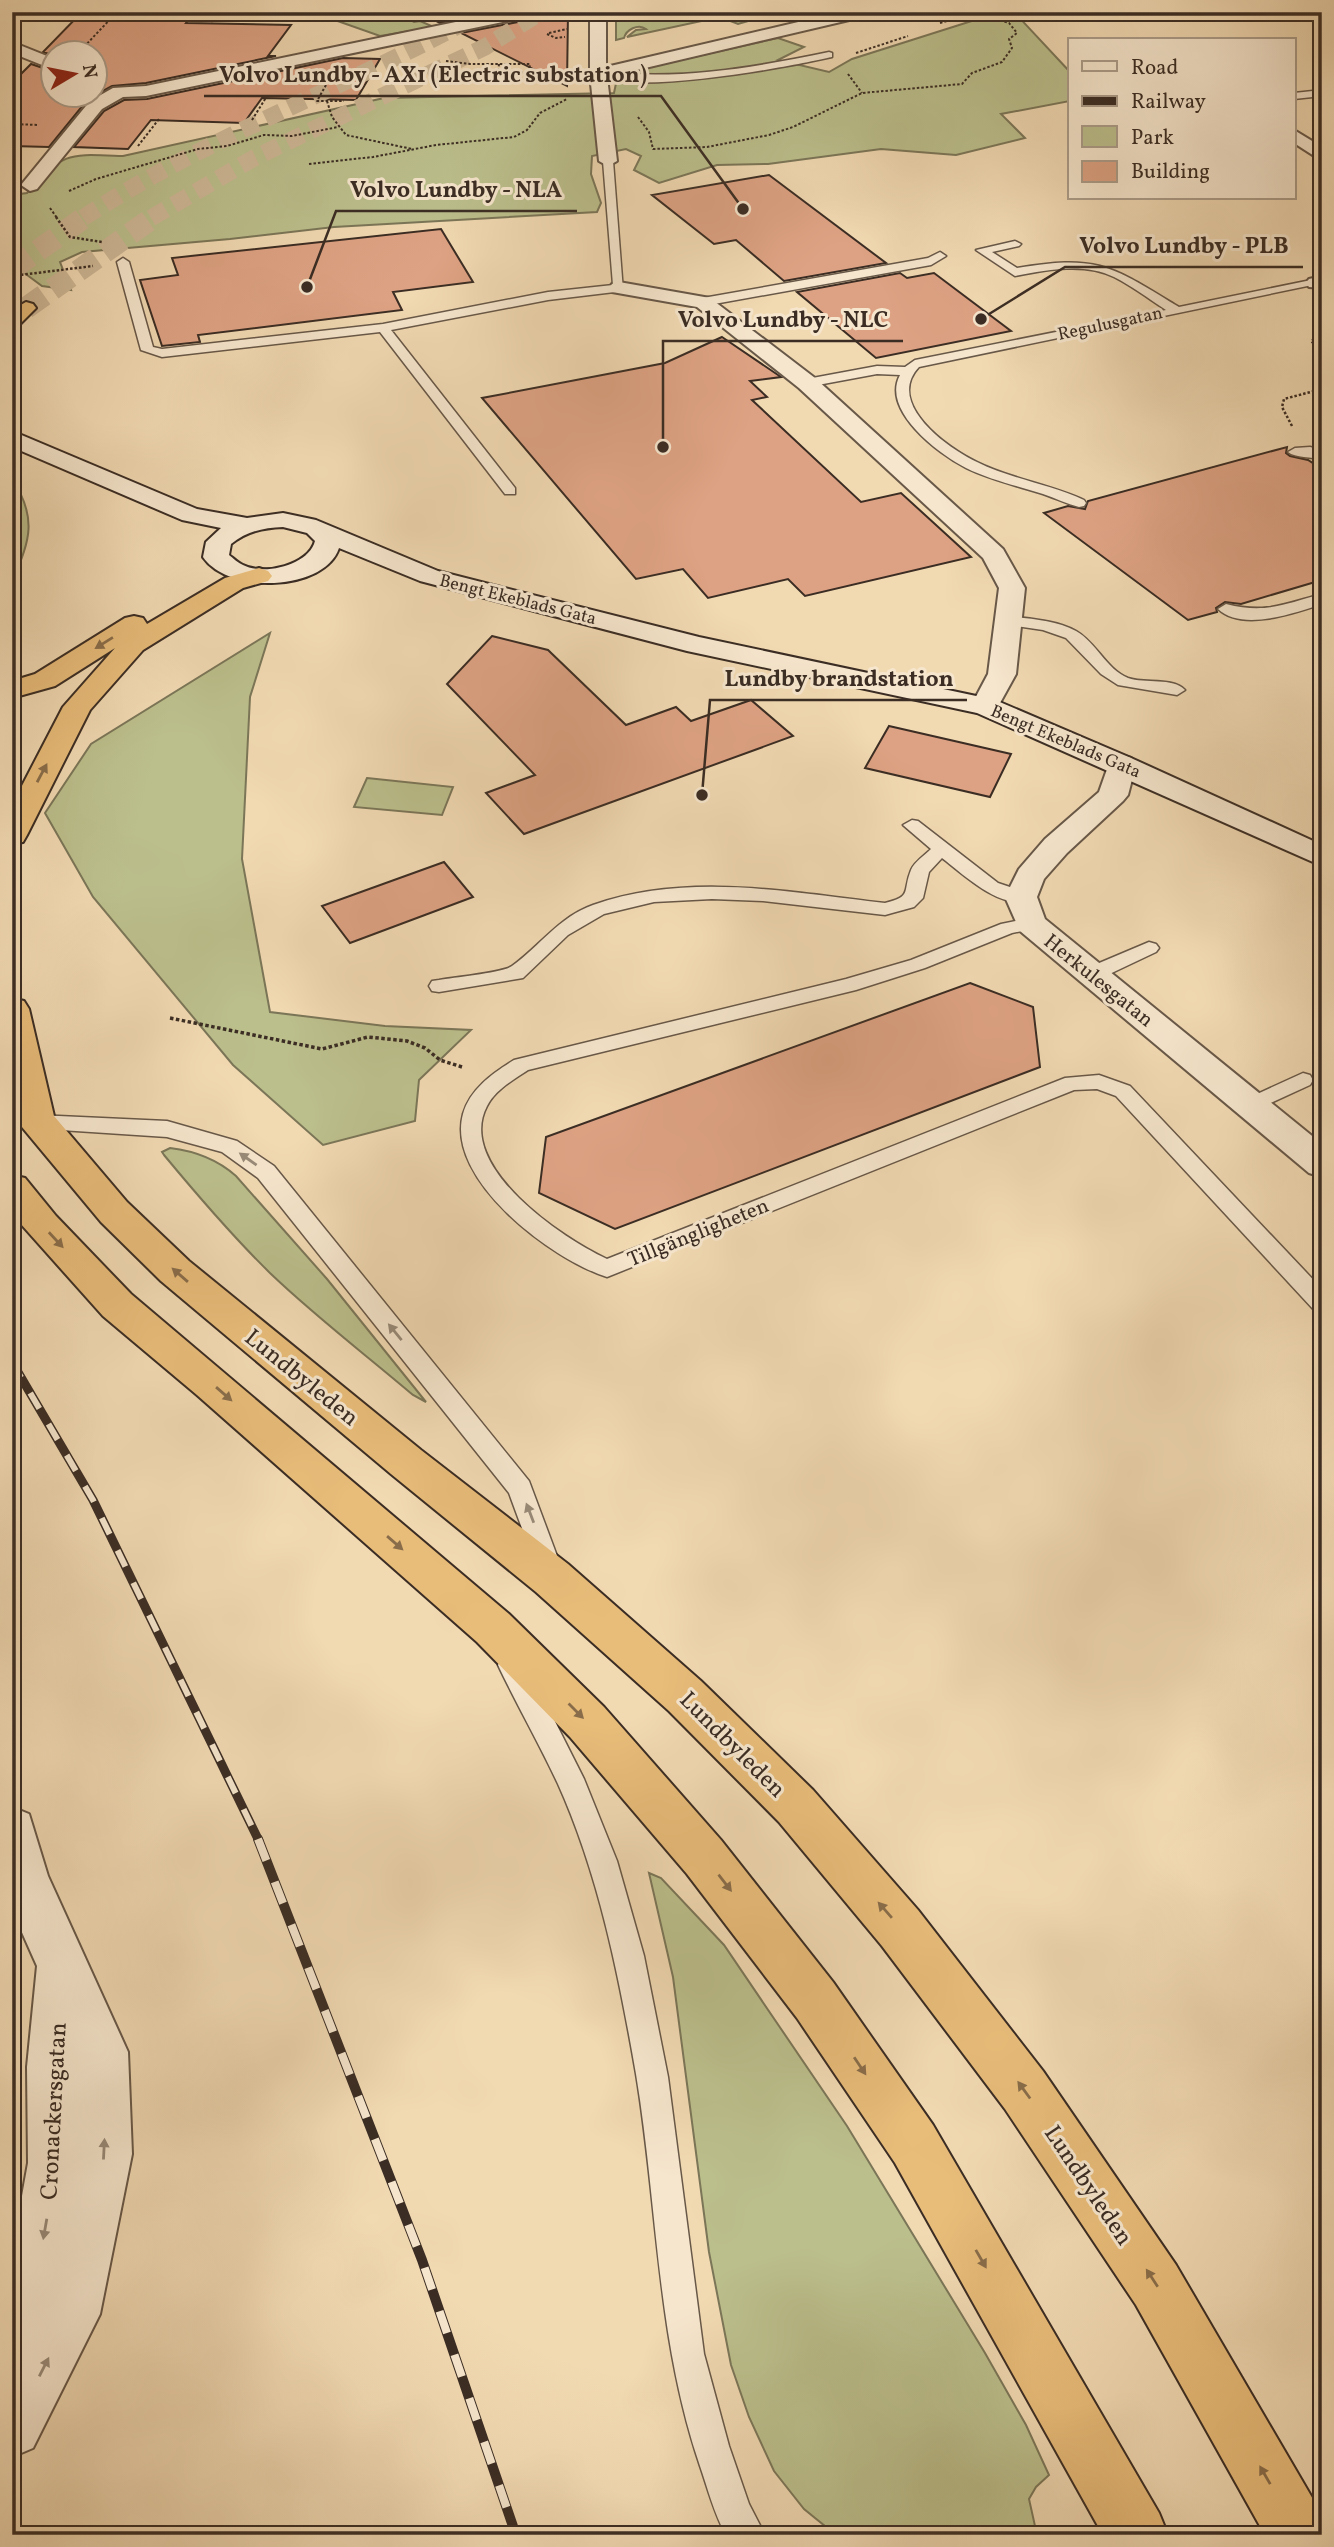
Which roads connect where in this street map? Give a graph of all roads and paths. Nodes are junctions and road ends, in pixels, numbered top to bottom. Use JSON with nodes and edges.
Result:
{"nodes":[{"id":1,"x":20,"y":12,"type":"edge"},
{"id":2,"x":117,"y":12,"type":"edge"},
{"id":3,"x":527,"y":12,"type":"edge"},
{"id":4,"x":598,"y":12,"type":"edge"},
{"id":5,"x":862,"y":12,"type":"edge"},
{"id":6,"x":977,"y":13,"type":"edge"},
{"id":7,"x":12,"y":14,"type":"edge"},
{"id":8,"x":940,"y":23,"type":"dead end"},
{"id":9,"x":92,"y":38,"type":"edge"},
{"id":10,"x":16,"y":52,"type":"edge"},
{"id":11,"x":830,"y":55,"type":"dead end"},
{"id":12,"x":38,"y":59,"type":"edge"},
{"id":13,"x":442,"y":59,"type":"dead end"},
{"id":14,"x":499,"y":64,"type":"junction"},
{"id":15,"x":529,"y":72,"type":"junction"},
{"id":16,"x":498,"y":73,"type":"junction"},
{"id":17,"x":528,"y":80,"type":"dead end"},
{"id":18,"x":483,"y":81,"type":"dead end"},
{"id":19,"x":599,"y":82,"type":"junction"},
{"id":20,"x":108,"y":86,"type":"edge"},
{"id":21,"x":120,"y":92,"type":"junction"},
{"id":22,"x":1322,"y":93,"type":"edge"},
{"id":23,"x":1296,"y":96,"type":"edge"},
{"id":24,"x":327,"y":101,"type":"dead end"},
{"id":25,"x":163,"y":114,"type":"dead end"},
{"id":26,"x":338,"y":127,"type":"junction"},
{"id":27,"x":1296,"y":136,"type":"edge"},
{"id":28,"x":138,"y":146,"type":"dead end"},
{"id":29,"x":413,"y":149,"type":"junction"},
{"id":30,"x":653,"y":149,"type":"dead end"},
{"id":31,"x":1322,"y":156,"type":"edge"},
{"id":32,"x":608,"y":161,"type":"joint"},
{"id":33,"x":309,"y":164,"type":"dead end"},
{"id":34,"x":30,"y":185,"type":"joint"},
{"id":35,"x":64,"y":192,"type":"dead end"},
{"id":36,"x":1015,"y":244,"type":"dead end"},
{"id":37,"x":940,"y":256,"type":"dead end"},
{"id":38,"x":123,"y":262,"type":"junction"},
{"id":39,"x":12,"y":276,"type":"edge"},
{"id":40,"x":1319,"y":283,"type":"edge"},
{"id":41,"x":619,"y":288,"type":"junction"},
{"id":42,"x":703,"y":302,"type":"junction"},
{"id":43,"x":1175,"y":310,"type":"junction"},
{"id":44,"x":383,"y":328,"type":"junction"},
{"id":45,"x":1322,"y":335,"type":"edge"},
{"id":46,"x":1322,"y":351,"type":"edge"},
{"id":47,"x":907,"y":371,"type":"junction"},
{"id":48,"x":807,"y":383,"type":"junction"},
{"id":49,"x":1322,"y":389,"type":"edge"},
{"id":50,"x":12,"y":438,"type":"edge"},
{"id":51,"x":1295,"y":452,"type":"dead end"},
{"id":52,"x":1316,"y":453,"type":"edge"},
{"id":53,"x":510,"y":491,"type":"dead end"},
{"id":54,"x":1079,"y":503,"type":"dead end"},
{"id":55,"x":191,"y":515,"type":"junction"},
{"id":56,"x":247,"y":525,"type":"junction"},
{"id":57,"x":325,"y":533,"type":"junction"},
{"id":58,"x":220,"y":553,"type":"junction"},
{"id":59,"x":313,"y":564,"type":"junction"},
{"id":60,"x":259,"y":576,"type":"junction"},
{"id":61,"x":429,"y":576,"type":"junction"},
{"id":62,"x":1322,"y":598,"type":"edge"},
{"id":63,"x":1226,"y":609,"type":"dead end"},
{"id":64,"x":1008,"y":621,"type":"junction"},
{"id":65,"x":12,"y":690,"type":"edge"},
{"id":66,"x":1177,"y":690,"type":"dead end"},
{"id":67,"x":985,"y":706,"type":"junction"},
{"id":68,"x":1121,"y":764,"type":"junction"},
{"id":69,"x":912,"y":825,"type":"dead end"},
{"id":70,"x":12,"y":835,"type":"edge"},
{"id":71,"x":941,"y":849,"type":"junction"},
{"id":72,"x":1322,"y":857,"type":"edge"},
{"id":73,"x":1026,"y":911,"type":"junction"},
{"id":74,"x":1149,"y":948,"type":"dead end"},
{"id":75,"x":1092,"y":974,"type":"junction"},
{"id":76,"x":439,"y":986,"type":"dead end"},
{"id":77,"x":12,"y":1009,"type":"edge"},
{"id":78,"x":170,"y":1017,"type":"dead end"},
{"id":79,"x":498,"y":1080,"type":"junction"},
{"id":80,"x":1303,"y":1080,"type":"dead end"},
{"id":81,"x":12,"y":1091,"type":"edge"},
{"id":82,"x":1251,"y":1105,"type":"junction"},
{"id":83,"x":37,"y":1123,"type":"junction"},
{"id":84,"x":1322,"y":1164,"type":"edge"},
{"id":85,"x":12,"y":1188,"type":"edge"},
{"id":86,"x":1322,"y":1304,"type":"edge"},
{"id":87,"x":552,"y":1578,"type":"junction"},
{"id":88,"x":493,"y":1628,"type":"junction"},
{"id":89,"x":12,"y":1831,"type":"edge"},
{"id":90,"x":62,"y":1966,"type":"junction"},
{"id":91,"x":12,"y":2334,"type":"edge"},
{"id":92,"x":12,"y":2427,"type":"edge"},
{"id":93,"x":747,"y":2535,"type":"edge"},
{"id":94,"x":1138,"y":2535,"type":"edge"},
{"id":95,"x":1299,"y":2535,"type":"edge"}],
"edges":[{"from":1,"to":7,"type":"street"},
{"from":2,"to":9,"type":"path"},
{"from":3,"to":21,"type":"street"},
{"from":4,"to":19,"type":"street"},
{"from":5,"to":19,"type":"street"},
{"from":6,"to":8,"type":"path"},
{"from":6,"to":30,"type":"path"},
{"from":10,"to":12,"type":"street"},
{"from":11,"to":19,"type":"lane"},
{"from":13,"to":14,"type":"path"},
{"from":14,"to":15,"type":"path"},
{"from":14,"to":16,"type":"path"},
{"from":15,"to":16,"type":"path"},
{"from":15,"to":17,"type":"path"},
{"from":16,"to":18,"type":"path"},
{"from":19,"to":29,"type":"path"},
{"from":19,"to":32,"type":"street"},
{"from":20,"to":21,"type":"street"},
{"from":21,"to":34,"type":"street"},
{"from":22,"to":23,"type":"lane"},
{"from":24,"to":26,"type":"path"},
{"from":25,"to":28,"type":"path"},
{"from":26,"to":29,"type":"path"},
{"from":26,"to":35,"type":"path"},
{"from":27,"to":31,"type":"street"},
{"from":29,"to":33,"type":"path"},
{"from":32,"to":41,"type":"lane"},
{"from":34,"to":38,"type":"path"},
{"from":36,"to":43,"type":"lane"},
{"from":37,"to":42,"type":"lane"},
{"from":38,"to":39,"type":"path"},
{"from":38,"to":44,"type":"lane"},
{"from":40,"to":43,"type":"lane","name":"Regulusgatan"},
{"from":41,"to":42,"type":"street"},
{"from":41,"to":44,"type":"lane"},
{"from":42,"to":48,"type":"street"},
{"from":43,"to":47,"type":"lane","name":"Regulusgatan"},
{"from":44,"to":53,"type":"lane"},
{"from":45,"to":46,"type":"path"},
{"from":47,"to":48,"type":"lane","name":"Regulusgatan"},
{"from":47,"to":54,"type":"lane"},
{"from":48,"to":64,"type":"street"},
{"from":49,"to":52,"type":"path"},
{"from":50,"to":55,"type":"street","name":"Bengt Ekeblads Gata"},
{"from":51,"to":52,"type":"lane"},
{"from":55,"to":56,"type":"street","name":"Bengt Ekeblads Gata"},
{"from":55,"to":58,"type":"street","name":"Bengt Ekeblads Gata"},
{"from":56,"to":57,"type":"street","name":"Bengt Ekeblads Gata"},
{"from":56,"to":58,"type":"street","name":"Bengt Ekeblads Gata"},
{"from":57,"to":59,"type":"street"},
{"from":57,"to":61,"type":"street","name":"Bengt Ekeblads Gata"},
{"from":58,"to":60,"type":"street","name":"Bengt Ekeblads Gata"},
{"from":58,"to":65,"type":"highway","one_way":true},
{"from":59,"to":60,"type":"street","name":"Bengt Ekeblads Gata"},
{"from":59,"to":61,"type":"street","name":"Bengt Ekeblads Gata"},
{"from":70,"to":60,"type":"highway","one_way":true},
{"from":61,"to":67,"type":"street","name":"Bengt Ekeblads Gata"},
{"from":62,"to":63,"type":"lane"},
{"from":64,"to":66,"type":"lane"},
{"from":64,"to":67,"type":"street"},
{"from":67,"to":68,"type":"street","name":"Bengt Ekeblads Gata"},
{"from":68,"to":72,"type":"street","name":"Bengt Ekeblads Gata"},
{"from":68,"to":73,"type":"street"},
{"from":69,"to":71,"type":"lane"},
{"from":71,"to":73,"type":"lane"},
{"from":71,"to":76,"type":"lane"},
{"from":73,"to":75,"type":"street","name":"Herkulesgatan"},
{"from":73,"to":79,"type":"lane","name":"Tillgängligheten"},
{"from":74,"to":75,"type":"lane"},
{"from":75,"to":82,"type":"street","name":"Herkulesgatan"},
{"from":77,"to":83,"type":"highway"},
{"from":78,"to":79,"type":"path"},
{"from":79,"to":86,"type":"lane","name":"Tillgängligheten"},
{"from":80,"to":82,"type":"lane"},
{"from":81,"to":83,"type":"highway","name":"Lundbyleden"},
{"from":82,"to":84,"type":"street","name":"Herkulesgatan"},
{"from":87,"to":83,"type":"highway","name":"Lundbyleden","one_way":true},
{"from":87,"to":83,"type":"lane","one_way":true},
{"from":85,"to":88,"type":"highway","one_way":true},
{"from":95,"to":87,"type":"highway","name":"Lundbyleden","one_way":true},
{"from":88,"to":93,"type":"lane"},
{"from":88,"to":94,"type":"highway","one_way":true},
{"from":89,"to":90,"type":"street","name":"Cronackersgatan"},
{"from":90,"to":91,"type":"street","name":"Cronackersgatan","one_way":true},
{"from":92,"to":90,"type":"street","name":"Cronackersgatan","one_way":true}]}
